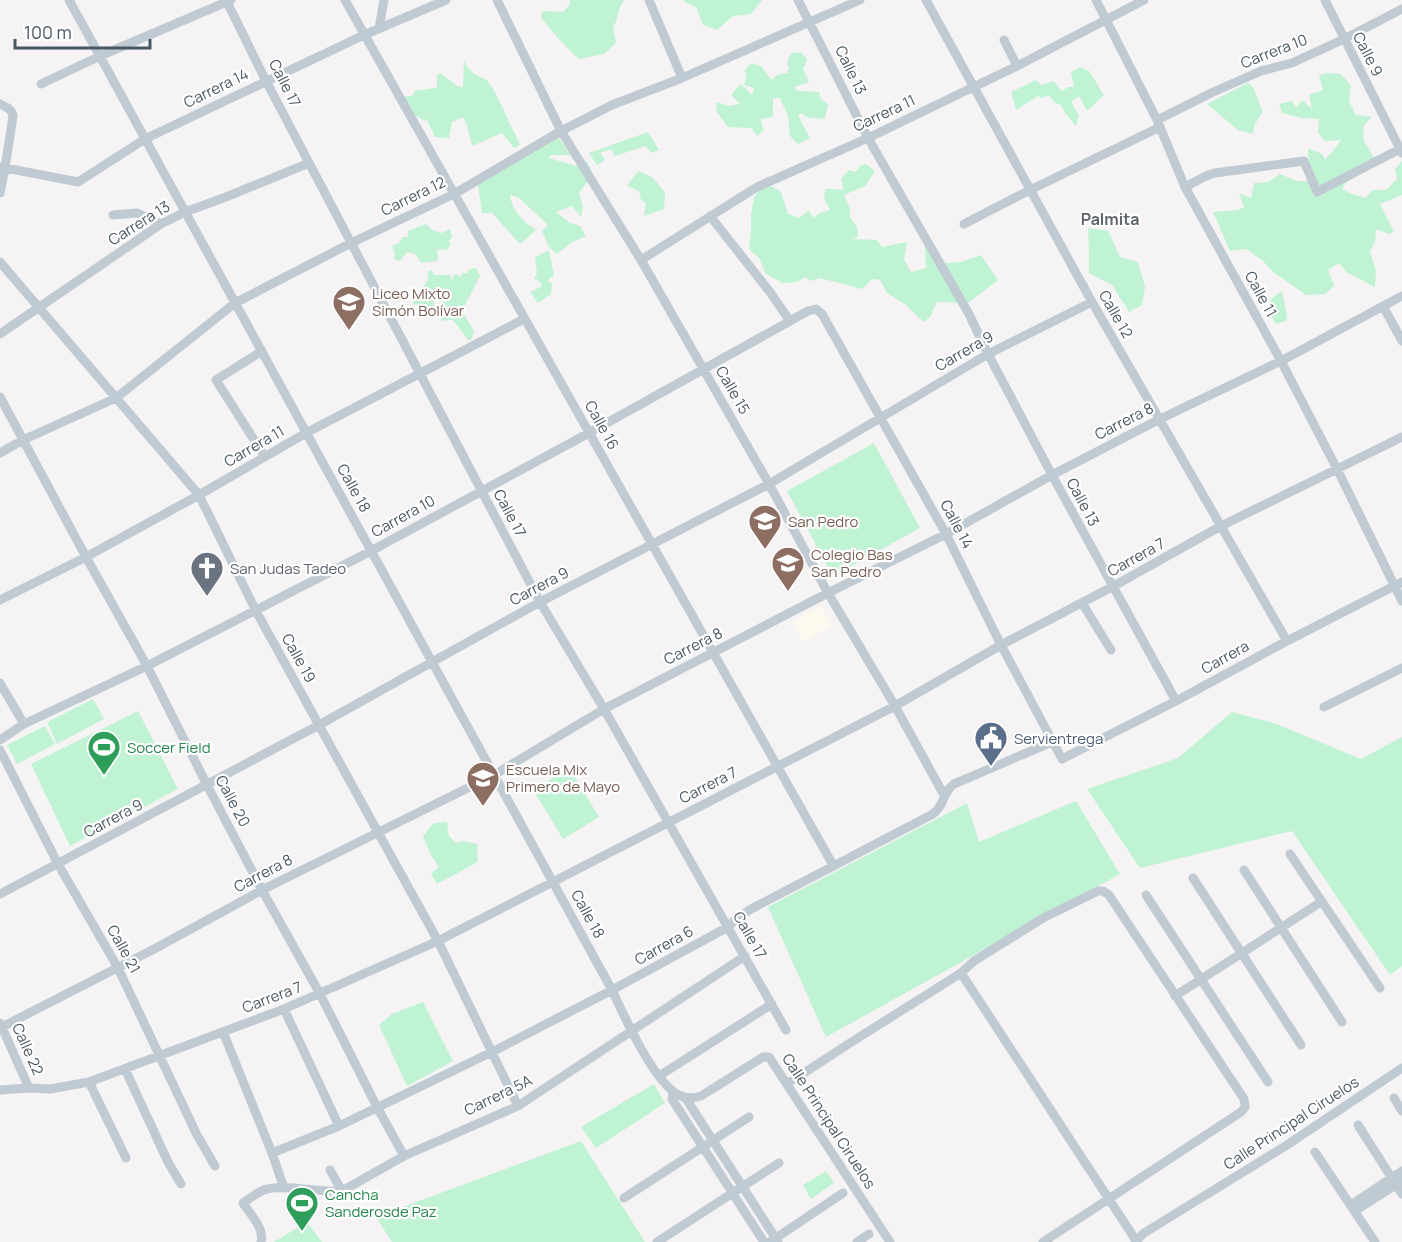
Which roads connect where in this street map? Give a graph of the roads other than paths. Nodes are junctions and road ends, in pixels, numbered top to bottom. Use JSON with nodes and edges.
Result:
{"nodes":[{"id":1,"x":69,"y":0,"type":"edge"},
{"id":2,"x":228,"y":0,"type":"edge"},
{"id":3,"x":345,"y":0,"type":"edge"},
{"id":4,"x":384,"y":0,"type":"edge"},
{"id":5,"x":446,"y":0,"type":"edge"},
{"id":6,"x":497,"y":0,"type":"edge"},
{"id":7,"x":649,"y":0,"type":"edge"},
{"id":8,"x":798,"y":0,"type":"edge"},
{"id":9,"x":860,"y":0,"type":"edge"},
{"id":10,"x":926,"y":0,"type":"edge"},
{"id":11,"x":1096,"y":0,"type":"edge"},
{"id":12,"x":1144,"y":0,"type":"edge"},
{"id":13,"x":1325,"y":0,"type":"edge"},
{"id":14,"x":1402,"y":9,"type":"edge"},
{"id":15,"x":1106,"y":20,"type":"junction"},
{"id":16,"x":810,"y":22,"type":"junction"},
{"id":17,"x":378,"y":29,"type":"junction"},
{"id":18,"x":364,"y":35,"type":"junction"},
{"id":19,"x":1344,"y":39,"type":"junction"},
{"id":20,"x":1004,"y":40,"type":"dead end"},
{"id":21,"x":100,"y":56,"type":"junction"},
{"id":22,"x":1017,"y":66,"type":"junction"},
{"id":23,"x":682,"y":78,"type":"junction"},
{"id":24,"x":266,"y":81,"type":"junction"},
{"id":25,"x":41,"y":84,"type":"dead end"},
{"id":26,"x":973,"y":88,"type":"junction"},
{"id":27,"x":0,"y":104,"type":"edge"},
{"id":28,"x":1159,"y":123,"type":"junction"},
{"id":29,"x":561,"y":131,"type":"junction"},
{"id":30,"x":868,"y":138,"type":"junction"},
{"id":31,"x":146,"y":139,"type":"junction"},
{"id":32,"x":1401,"y":150,"type":"edge"},
{"id":33,"x":309,"y":162,"type":"junction"},
{"id":34,"x":3,"y":167,"type":"edge"},
{"id":35,"x":1185,"y":187,"type":"junction"},
{"id":36,"x":1030,"y":190,"type":"junction"},
{"id":37,"x":0,"y":193,"type":"edge"},
{"id":38,"x":454,"y":194,"type":"junction"},
{"id":39,"x":185,"y":212,"type":"junction"},
{"id":40,"x":113,"y":215,"type":"dead end"},
{"id":41,"x":710,"y":216,"type":"junction"},
{"id":42,"x":161,"y":224,"type":"junction"},
{"id":43,"x":964,"y":224,"type":"dead end"},
{"id":44,"x":351,"y":243,"type":"junction"},
{"id":45,"x":641,"y":260,"type":"junction"},
{"id":46,"x":0,"y":262,"type":"edge"},
{"id":47,"x":1402,"y":296,"type":"edge"},
{"id":48,"x":1092,"y":302,"type":"junction"},
{"id":49,"x":235,"y":303,"type":"junction"},
{"id":50,"x":1383,"y":306,"type":"junction"},
{"id":51,"x":40,"y":307,"type":"junction"},
{"id":52,"x":816,"y":309,"type":"joint"},
{"id":53,"x":524,"y":319,"type":"junction"},
{"id":54,"x":790,"y":321,"type":"junction"},
{"id":55,"x":0,"y":334,"type":"edge"},
{"id":56,"x":1402,"y":340,"type":"edge"},
{"id":57,"x":262,"y":351,"type":"junction"},
{"id":58,"x":988,"y":354,"type":"junction"},
{"id":59,"x":1281,"y":361,"type":"junction"},
{"id":60,"x":703,"y":369,"type":"junction"},
{"id":61,"x":421,"y":373,"type":"junction"},
{"id":62,"x":0,"y":397,"type":"edge"},
{"id":63,"x":116,"y":398,"type":"junction"},
{"id":64,"x":881,"y":417,"type":"junction"},
{"id":65,"x":1160,"y":419,"type":"junction"},
{"id":66,"x":306,"y":433,"type":"junction"},
{"id":67,"x":589,"y":433,"type":"junction"},
{"id":68,"x":1402,"y":437,"type":"edge"},
{"id":69,"x":22,"y":441,"type":"junction"},
{"id":70,"x":0,"y":453,"type":"edge"},
{"id":71,"x":265,"y":457,"type":"junction"},
{"id":72,"x":1337,"y":469,"type":"junction"},
{"id":73,"x":1052,"y":475,"type":"junction"},
{"id":74,"x":769,"y":484,"type":"junction"},
{"id":75,"x":481,"y":491,"type":"junction"},
{"id":76,"x":199,"y":495,"type":"junction"},
{"id":77,"x":1221,"y":526,"type":"junction"},
{"id":78,"x":946,"y":534,"type":"junction"},
{"id":79,"x":651,"y":544,"type":"junction"},
{"id":80,"x":371,"y":551,"type":"junction"},
{"id":81,"x":86,"y":556,"type":"junction"},
{"id":82,"x":1398,"y":584,"type":"edge"},
{"id":83,"x":1112,"y":587,"type":"junction"},
{"id":84,"x":828,"y":593,"type":"junction"},
{"id":85,"x":0,"y":600,"type":"edge"},
{"id":86,"x":1402,"y":601,"type":"edge"},
{"id":87,"x":540,"y":602,"type":"junction"},
{"id":88,"x":1082,"y":603,"type":"junction"},
{"id":89,"x":256,"y":611,"type":"junction"},
{"id":90,"x":1287,"y":641,"type":"junction"},
{"id":91,"x":1001,"y":645,"type":"junction"},
{"id":92,"x":1111,"y":650,"type":"dead end"},
{"id":93,"x":713,"y":652,"type":"junction"},
{"id":94,"x":432,"y":661,"type":"junction"},
{"id":95,"x":147,"y":666,"type":"junction"},
{"id":96,"x":1402,"y":668,"type":"edge"},
{"id":97,"x":0,"y":683,"type":"edge"},
{"id":98,"x":1176,"y":701,"type":"junction"},
{"id":99,"x":895,"y":706,"type":"junction"},
{"id":100,"x":1324,"y":707,"type":"dead end"},
{"id":101,"x":604,"y":709,"type":"junction"},
{"id":102,"x":24,"y":724,"type":"junction"},
{"id":103,"x":319,"y":724,"type":"junction"},
{"id":104,"x":0,"y":740,"type":"edge"},
{"id":105,"x":1052,"y":742,"type":"junction"},
{"id":106,"x":0,"y":750,"type":"edge"},
{"id":107,"x":1062,"y":759,"type":"joint"},
{"id":108,"x":777,"y":766,"type":"junction"},
{"id":109,"x":494,"y":775,"type":"junction"},
{"id":110,"x":207,"y":785,"type":"junction"},
{"id":111,"x":944,"y":795,"type":"junction"},
{"id":112,"x":668,"y":823,"type":"junction"},
{"id":113,"x":377,"y":832,"type":"junction"},
{"id":114,"x":1290,"y":854,"type":"dead end"},
{"id":115,"x":58,"y":864,"type":"junction"},
{"id":116,"x":833,"y":866,"type":"junction"},
{"id":117,"x":1244,"y":870,"type":"dead end"},
{"id":118,"x":1193,"y":878,"type":"dead end"},
{"id":119,"x":552,"y":881,"type":"junction"},
{"id":120,"x":262,"y":890,"type":"junction"},
{"id":121,"x":0,"y":894,"type":"edge"},
{"id":122,"x":1146,"y":895,"type":"dead end"},
{"id":123,"x":1322,"y":902,"type":"junction"},
{"id":124,"x":728,"y":927,"type":"junction"},
{"id":125,"x":1281,"y":928,"type":"junction"},
{"id":126,"x":438,"y":941,"type":"junction"},
{"id":127,"x":1241,"y":952,"type":"junction"},
{"id":128,"x":745,"y":956,"type":"junction"},
{"id":129,"x":118,"y":968,"type":"junction"},
{"id":130,"x":961,"y":973,"type":"junction"},
{"id":131,"x":1201,"y":980,"type":"junction"},
{"id":132,"x":1380,"y":988,"type":"dead end"},
{"id":133,"x":612,"y":990,"type":"junction"},
{"id":134,"x":320,"y":994,"type":"junction"},
{"id":135,"x":1175,"y":996,"type":"junction"},
{"id":136,"x":772,"y":1004,"type":"junction"},
{"id":137,"x":284,"y":1009,"type":"junction"},
{"id":138,"x":1342,"y":1022,"type":"dead end"},
{"id":139,"x":1,"y":1026,"type":"edge"},
{"id":140,"x":786,"y":1030,"type":"dead end"},
{"id":141,"x":631,"y":1031,"type":"junction"},
{"id":142,"x":223,"y":1032,"type":"junction"},
{"id":143,"x":1301,"y":1045,"type":"dead end"},
{"id":144,"x":492,"y":1052,"type":"junction"},
{"id":145,"x":160,"y":1056,"type":"junction"},
{"id":146,"x":1402,"y":1068,"type":"edge"},
{"id":147,"x":125,"y":1069,"type":"junction"},
{"id":148,"x":659,"y":1076,"type":"junction"},
{"id":149,"x":89,"y":1082,"type":"junction"},
{"id":150,"x":1268,"y":1082,"type":"dead end"},
{"id":151,"x":787,"y":1084,"type":"junction"},
{"id":152,"x":29,"y":1088,"type":"junction"},
{"id":153,"x":0,"y":1090,"type":"edge"},
{"id":154,"x":673,"y":1091,"type":"junction"},
{"id":155,"x":685,"y":1097,"type":"junction"},
{"id":156,"x":1394,"y":1098,"type":"dead end"},
{"id":157,"x":518,"y":1106,"type":"junction"},
{"id":158,"x":377,"y":1107,"type":"junction"},
{"id":159,"x":691,"y":1107,"type":"junction"},
{"id":160,"x":1402,"y":1111,"type":"edge"},
{"id":161,"x":681,"y":1113,"type":"junction"},
{"id":162,"x":749,"y":1117,"type":"dead end"},
{"id":163,"x":1358,"y":1125,"type":"dead end"},
{"id":164,"x":339,"y":1126,"type":"junction"},
{"id":165,"x":713,"y":1140,"type":"junction"},
{"id":166,"x":703,"y":1147,"type":"junction"},
{"id":167,"x":1315,"y":1152,"type":"dead end"},
{"id":168,"x":272,"y":1153,"type":"junction"},
{"id":169,"x":404,"y":1156,"type":"junction"},
{"id":170,"x":126,"y":1158,"type":"dead end"},
{"id":171,"x":779,"y":1163,"type":"dead end"},
{"id":172,"x":215,"y":1166,"type":"dead end"},
{"id":173,"x":330,"y":1170,"type":"dead end"},
{"id":174,"x":1402,"y":1171,"type":"edge"},
{"id":175,"x":1397,"y":1181,"type":"edge"},
{"id":176,"x":181,"y":1184,"type":"dead end"},
{"id":177,"x":742,"y":1187,"type":"junction"},
{"id":178,"x":284,"y":1188,"type":"junction"},
{"id":179,"x":342,"y":1191,"type":"junction"},
{"id":180,"x":733,"y":1193,"type":"junction"},
{"id":181,"x":843,"y":1193,"type":"dead end"},
{"id":182,"x":1402,"y":1194,"type":"edge"},
{"id":183,"x":624,"y":1198,"type":"dead end"},
{"id":184,"x":1108,"y":1198,"type":"junction"},
{"id":185,"x":1353,"y":1208,"type":"junction"},
{"id":186,"x":869,"y":1234,"type":"dead end"},
{"id":187,"x":262,"y":1241,"type":"edge"},
{"id":188,"x":775,"y":1241,"type":"edge"},
{"id":189,"x":657,"y":1242,"type":"edge"},
{"id":190,"x":764,"y":1242,"type":"edge"},
{"id":191,"x":857,"y":1242,"type":"edge"},
{"id":192,"x":890,"y":1242,"type":"edge"},
{"id":193,"x":1043,"y":1242,"type":"edge"},
{"id":194,"x":1136,"y":1242,"type":"edge"},
{"id":195,"x":1375,"y":1242,"type":"edge"}],
"edges":[{"from":1,"to":21,"type":"street","name":"Calle 18"},
{"from":2,"to":21,"type":"street"},
{"from":2,"to":24,"type":"street","name":"Calle 17"},
{"from":3,"to":18,"type":"street","name":"Calle 16"},
{"from":4,"to":17,"type":"street"},
{"from":5,"to":17,"type":"street","name":"Carrera 14"},
{"from":6,"to":29,"type":"street","name":"Calle 15"},
{"from":7,"to":23,"type":"street"},
{"from":8,"to":16,"type":"street","name":"Calle 13"},
{"from":9,"to":16,"type":"street","name":"Carrera 12"},
{"from":10,"to":26,"type":"street","name":"Calle 12"},
{"from":11,"to":15,"type":"street","name":"Calle 11"},
{"from":12,"to":15,"type":"street","name":"Carrera 11"},
{"from":13,"to":19,"type":"street","name":"Calle 9"},
{"from":14,"to":19,"type":"street","name":"Carrera 10"},
{"from":15,"to":22,"type":"street","name":"Carrera 11"},
{"from":15,"to":28,"type":"street","name":"Calle 11"},
{"from":16,"to":23,"type":"street","name":"Carrera 12"},
{"from":16,"to":30,"type":"street","name":"Calle 13"},
{"from":17,"to":18,"type":"street","name":"Carrera 14"},
{"from":18,"to":24,"type":"street","name":"Carrera 14"},
{"from":18,"to":38,"type":"street","name":"Calle 16"},
{"from":19,"to":28,"type":"street","name":"Carrera 10"},
{"from":19,"to":32,"type":"street","name":"Calle 9"},
{"from":20,"to":22,"type":"street"},
{"from":21,"to":25,"type":"street"},
{"from":21,"to":31,"type":"street","name":"Calle 18"},
{"from":22,"to":26,"type":"street","name":"Carrera 11"},
{"from":23,"to":29,"type":"street","name":"Carrera 12"},
{"from":24,"to":31,"type":"street","name":"Carrera 14"},
{"from":24,"to":33,"type":"street","name":"Calle 17"},
{"from":26,"to":30,"type":"street","name":"Carrera 11"},
{"from":26,"to":36,"type":"street","name":"Calle 12"},
{"from":27,"to":34,"type":"street"},
{"from":28,"to":35,"type":"street","name":"Calle 11"},
{"from":28,"to":36,"type":"street","name":"Carrera 10"},
{"from":29,"to":38,"type":"street","name":"Carrera 12"},
{"from":29,"to":45,"type":"street","name":"Calle 15"},
{"from":30,"to":41,"type":"street","name":"Carrera 11"},
{"from":30,"to":58,"type":"street","name":"Calle 13"},
{"from":31,"to":34,"type":"street","name":"Carrera 14"},
{"from":31,"to":39,"type":"street","name":"Calle 18"},
{"from":32,"to":35,"type":"street"},
{"from":33,"to":39,"type":"street","name":"Carrera 13"},
{"from":33,"to":44,"type":"street","name":"Calle 17"},
{"from":34,"to":37,"type":"street"},
{"from":35,"to":59,"type":"street","name":"Calle 11"},
{"from":36,"to":43,"type":"street","name":"Carrera 10"},
{"from":36,"to":48,"type":"street","name":"Calle 12"},
{"from":38,"to":44,"type":"street","name":"Carrera 12"},
{"from":38,"to":53,"type":"street","name":"Calle 16"},
{"from":39,"to":42,"type":"street","name":"Carrera 13"},
{"from":39,"to":49,"type":"street","name":"Calle 18"},
{"from":40,"to":42,"type":"street"},
{"from":41,"to":45,"type":"street","name":"Carrera 11"},
{"from":41,"to":54,"type":"street"},
{"from":42,"to":51,"type":"street","name":"Carrera 13"},
{"from":44,"to":49,"type":"street","name":"Carrera 12"},
{"from":44,"to":61,"type":"street","name":"Calle 17"},
{"from":45,"to":60,"type":"street","name":"Calle 15"},
{"from":46,"to":51,"type":"street","name":"Calle 19"},
{"from":47,"to":50,"type":"street","name":"Carrera 8"},
{"from":48,"to":58,"type":"street","name":"Carrera 9"},
{"from":48,"to":65,"type":"street","name":"Calle 12"},
{"from":49,"to":57,"type":"street","name":"Calle 18"},
{"from":49,"to":63,"type":"street","name":"Carrera 12"},
{"from":50,"to":56,"type":"street"},
{"from":50,"to":59,"type":"street","name":"Carrera 8"},
{"from":51,"to":55,"type":"street","name":"Carrera 13"},
{"from":51,"to":63,"type":"street","name":"Calle 19"},
{"from":52,"to":54,"type":"street","name":"Carrera 10"},
{"from":52,"to":64,"type":"street","name":"Calle 14"},
{"from":53,"to":61,"type":"street","name":"Carrera 11"},
{"from":53,"to":67,"type":"street","name":"Calle 16"},
{"from":54,"to":60,"type":"street","name":"Carrera 10"},
{"from":57,"to":66,"type":"street","name":"Calle 18"},
{"from":57,"to":71,"type":"street"},
{"from":58,"to":64,"type":"street","name":"Carrera 9"},
{"from":58,"to":73,"type":"street","name":"Calle 13"},
{"from":59,"to":65,"type":"street","name":"Carrera 8"},
{"from":59,"to":72,"type":"street","name":"Calle 11"},
{"from":60,"to":67,"type":"street","name":"Carrera 10"},
{"from":60,"to":74,"type":"street","name":"Calle 15"},
{"from":61,"to":66,"type":"street","name":"Carrera 11"},
{"from":61,"to":75,"type":"street","name":"Calle 17"},
{"from":62,"to":69,"type":"street","name":"Calle 20"},
{"from":63,"to":69,"type":"street","name":"Carrera 12"},
{"from":63,"to":76,"type":"street","name":"Calle 19"},
{"from":64,"to":74,"type":"street","name":"Carrera 9"},
{"from":64,"to":78,"type":"street","name":"Calle 14"},
{"from":65,"to":73,"type":"street","name":"Carrera 8"},
{"from":65,"to":77,"type":"street","name":"Calle 12"},
{"from":66,"to":71,"type":"street","name":"Carrera 11"},
{"from":66,"to":80,"type":"street","name":"Calle 18"},
{"from":67,"to":75,"type":"street","name":"Carrera 10"},
{"from":67,"to":79,"type":"street","name":"Calle 16"},
{"from":68,"to":72,"type":"street","name":"Carrera 7"},
{"from":69,"to":70,"type":"street","name":"Carrera 12"},
{"from":69,"to":81,"type":"street","name":"Calle 20"},
{"from":71,"to":76,"type":"street","name":"Carrera 11"},
{"from":72,"to":77,"type":"street","name":"Carrera 7"},
{"from":72,"to":82,"type":"street","name":"Calle 11"},
{"from":73,"to":78,"type":"street","name":"Carrera 8"},
{"from":73,"to":83,"type":"street","name":"Calle 13"},
{"from":74,"to":79,"type":"street","name":"Carrera 9"},
{"from":74,"to":84,"type":"street","name":"Calle 15"},
{"from":75,"to":80,"type":"street","name":"Carrera 10"},
{"from":75,"to":87,"type":"street","name":"Calle 17"},
{"from":76,"to":81,"type":"street","name":"Carrera 11"},
{"from":76,"to":89,"type":"street","name":"Calle 19"},
{"from":77,"to":83,"type":"street","name":"Carrera 7"},
{"from":77,"to":90,"type":"street","name":"Calle 12"},
{"from":78,"to":84,"type":"street","name":"Carrera 8"},
{"from":78,"to":91,"type":"street","name":"Calle 14"},
{"from":79,"to":87,"type":"street","name":"Carrera 9"},
{"from":79,"to":93,"type":"street","name":"Calle 16"},
{"from":80,"to":89,"type":"street","name":"Carrera 10"},
{"from":80,"to":94,"type":"street","name":"Calle 18"},
{"from":81,"to":85,"type":"street","name":"Carrera 11"},
{"from":81,"to":95,"type":"street","name":"Calle 20"},
{"from":82,"to":86,"type":"street","name":"Calle 11"},
{"from":82,"to":90,"type":"street","name":"Carrera"},
{"from":83,"to":88,"type":"street","name":"Carrera 7"},
{"from":83,"to":98,"type":"street","name":"Calle 13"},
{"from":84,"to":93,"type":"street","name":"Carrera 8"},
{"from":84,"to":99,"type":"street","name":"Calle 15"},
{"from":87,"to":94,"type":"street","name":"Carrera 9"},
{"from":87,"to":101,"type":"street","name":"Calle 17"},
{"from":88,"to":91,"type":"street","name":"Carrera 7"},
{"from":88,"to":92,"type":"street"},
{"from":89,"to":95,"type":"street","name":"Carrera 10"},
{"from":89,"to":103,"type":"street","name":"Calle 19"},
{"from":90,"to":98,"type":"street","name":"Carrera"},
{"from":91,"to":99,"type":"street","name":"Carrera 7"},
{"from":91,"to":105,"type":"street","name":"Calle 14"},
{"from":93,"to":101,"type":"street","name":"Carrera 8"},
{"from":93,"to":108,"type":"street","name":"Calle 16"},
{"from":94,"to":103,"type":"street","name":"Carrera 9"},
{"from":94,"to":109,"type":"street","name":"Calle 18"},
{"from":95,"to":102,"type":"street","name":"Carrera 10"},
{"from":95,"to":110,"type":"street","name":"Calle 20"},
{"from":96,"to":100,"type":"street"},
{"from":97,"to":102,"type":"street"},
{"from":98,"to":107,"type":"street","name":"Carrera"},
{"from":99,"to":108,"type":"street","name":"Carrera 7"},
{"from":99,"to":111,"type":"street","name":"Calle 15"},
{"from":101,"to":109,"type":"street","name":"Carrera 8"},
{"from":101,"to":112,"type":"street","name":"Calle 17"},
{"from":102,"to":104,"type":"street","name":"Carrera 10"},
{"from":103,"to":110,"type":"street","name":"Carrera 9"},
{"from":103,"to":113,"type":"street","name":"Calle 19"},
{"from":105,"to":107,"type":"street","name":"Calle 14"},
{"from":105,"to":111,"type":"street","name":"Carrera 6"},
{"from":106,"to":115,"type":"street","name":"Calle 21"},
{"from":108,"to":112,"type":"street","name":"Carrera 7"},
{"from":108,"to":116,"type":"street","name":"Calle 16"},
{"from":109,"to":113,"type":"street","name":"Carrera 8"},
{"from":109,"to":119,"type":"street","name":"Calle 18"},
{"from":110,"to":115,"type":"street","name":"Carrera 9"},
{"from":110,"to":120,"type":"street","name":"Calle 20"},
{"from":111,"to":116,"type":"street","name":"Carrera 6"},
{"from":112,"to":119,"type":"street","name":"Carrera 7"},
{"from":112,"to":124,"type":"street","name":"Calle 17"},
{"from":113,"to":120,"type":"street","name":"Carrera 8"},
{"from":113,"to":126,"type":"street","name":"Calle 19"},
{"from":114,"to":123,"type":"street"},
{"from":115,"to":121,"type":"street","name":"Carrera 9"},
{"from":115,"to":129,"type":"street","name":"Calle 21"},
{"from":116,"to":124,"type":"street","name":"Carrera 6"},
{"from":117,"to":125,"type":"street"},
{"from":118,"to":127,"type":"street"},
{"from":119,"to":126,"type":"street","name":"Carrera 7"},
{"from":119,"to":133,"type":"street","name":"Calle 18"},
{"from":120,"to":129,"type":"street","name":"Carrera 8"},
{"from":120,"to":134,"type":"street","name":"Calle 20"},
{"from":122,"to":131,"type":"street"},
{"from":123,"to":125,"type":"street"},
{"from":123,"to":132,"type":"street"},
{"from":124,"to":128,"type":"street","name":"Calle 17"},
{"from":124,"to":133,"type":"street","name":"Carrera 6"},
{"from":125,"to":127,"type":"street"},
{"from":125,"to":138,"type":"street"},
{"from":126,"to":134,"type":"street","name":"Carrera 7"},
{"from":126,"to":144,"type":"street","name":"Calle 19"},
{"from":127,"to":131,"type":"street"},
{"from":127,"to":143,"type":"street"},
{"from":128,"to":136,"type":"street","name":"Calle 17"},
{"from":128,"to":141,"type":"street","name":"Carrera 5A"},
{"from":129,"to":139,"type":"street","name":"Carrera 8"},
{"from":129,"to":145,"type":"street","name":"Calle 21"},
{"from":130,"to":135,"type":"street"},
{"from":130,"to":151,"type":"street"},
{"from":130,"to":184,"type":"street"},
{"from":131,"to":135,"type":"street"},
{"from":131,"to":150,"type":"street"},
{"from":133,"to":141,"type":"street"},
{"from":133,"to":144,"type":"street","name":"Carrera 6"},
{"from":134,"to":137,"type":"street","name":"Carrera 7"},
{"from":134,"to":158,"type":"street","name":"Calle 20"},
{"from":135,"to":184,"type":"street"},
{"from":136,"to":140,"type":"street","name":"Calle 17"},
{"from":136,"to":148,"type":"street"},
{"from":137,"to":142,"type":"street","name":"Carrera 7"},
{"from":137,"to":164,"type":"street"},
{"from":139,"to":152,"type":"street","name":"Calle 22"},
{"from":141,"to":148,"type":"street"},
{"from":141,"to":157,"type":"street","name":"Carrera 5A"},
{"from":142,"to":145,"type":"street","name":"Carrera 7"},
{"from":142,"to":168,"type":"street"},
{"from":144,"to":157,"type":"street","name":"Calle 19"},
{"from":144,"to":158,"type":"street","name":"Carrera 6"},
{"from":145,"to":147,"type":"street","name":"Carrera 7"},
{"from":145,"to":172,"type":"street","name":"Calle 21"},
{"from":146,"to":194,"type":"street","name":"Calle Principal Ciruelos"},
{"from":147,"to":149,"type":"street","name":"Carrera 7"},
{"from":147,"to":176,"type":"street"},
{"from":148,"to":154,"type":"street"},
{"from":149,"to":152,"type":"street","name":"Carrera 7"},
{"from":149,"to":170,"type":"street"},
{"from":151,"to":155,"type":"street","name":"Calle Principal Ciruelos"},
{"from":151,"to":192,"type":"street","name":"Calle Principal Ciruelos"},
{"from":152,"to":153,"type":"street","name":"Carrera 7"},
{"from":154,"to":155,"type":"street"},
{"from":154,"to":161,"type":"street"},
{"from":155,"to":159,"type":"street"},
{"from":156,"to":160,"type":"street"},
{"from":157,"to":169,"type":"street","name":"Carrera 5A"},
{"from":158,"to":164,"type":"street","name":"Carrera 6"},
{"from":158,"to":169,"type":"street","name":"Calle 20"},
{"from":159,"to":161,"type":"street"},
{"from":159,"to":165,"type":"street"},
{"from":161,"to":166,"type":"street"},
{"from":162,"to":165,"type":"street"},
{"from":163,"to":175,"type":"street"},
{"from":164,"to":168,"type":"street","name":"Carrera 6"},
{"from":165,"to":166,"type":"street"},
{"from":165,"to":177,"type":"street"},
{"from":166,"to":180,"type":"street"},
{"from":166,"to":183,"type":"street"},
{"from":167,"to":185,"type":"street"},
{"from":168,"to":178,"type":"street"},
{"from":169,"to":179,"type":"street","name":"Carrera 5A"},
{"from":171,"to":177,"type":"street"},
{"from":173,"to":179,"type":"street"},
{"from":174,"to":175,"type":"street"},
{"from":175,"to":182,"type":"street"},
{"from":175,"to":185,"type":"street"},
{"from":177,"to":180,"type":"street"},
{"from":177,"to":188,"type":"street"},
{"from":178,"to":179,"type":"street"},
{"from":178,"to":187,"type":"street"},
{"from":180,"to":189,"type":"street"},
{"from":180,"to":190,"type":"street"},
{"from":181,"to":188,"type":"street"},
{"from":184,"to":193,"type":"street"},
{"from":184,"to":194,"type":"street"},
{"from":185,"to":195,"type":"street"},
{"from":186,"to":191,"type":"street"}]}
